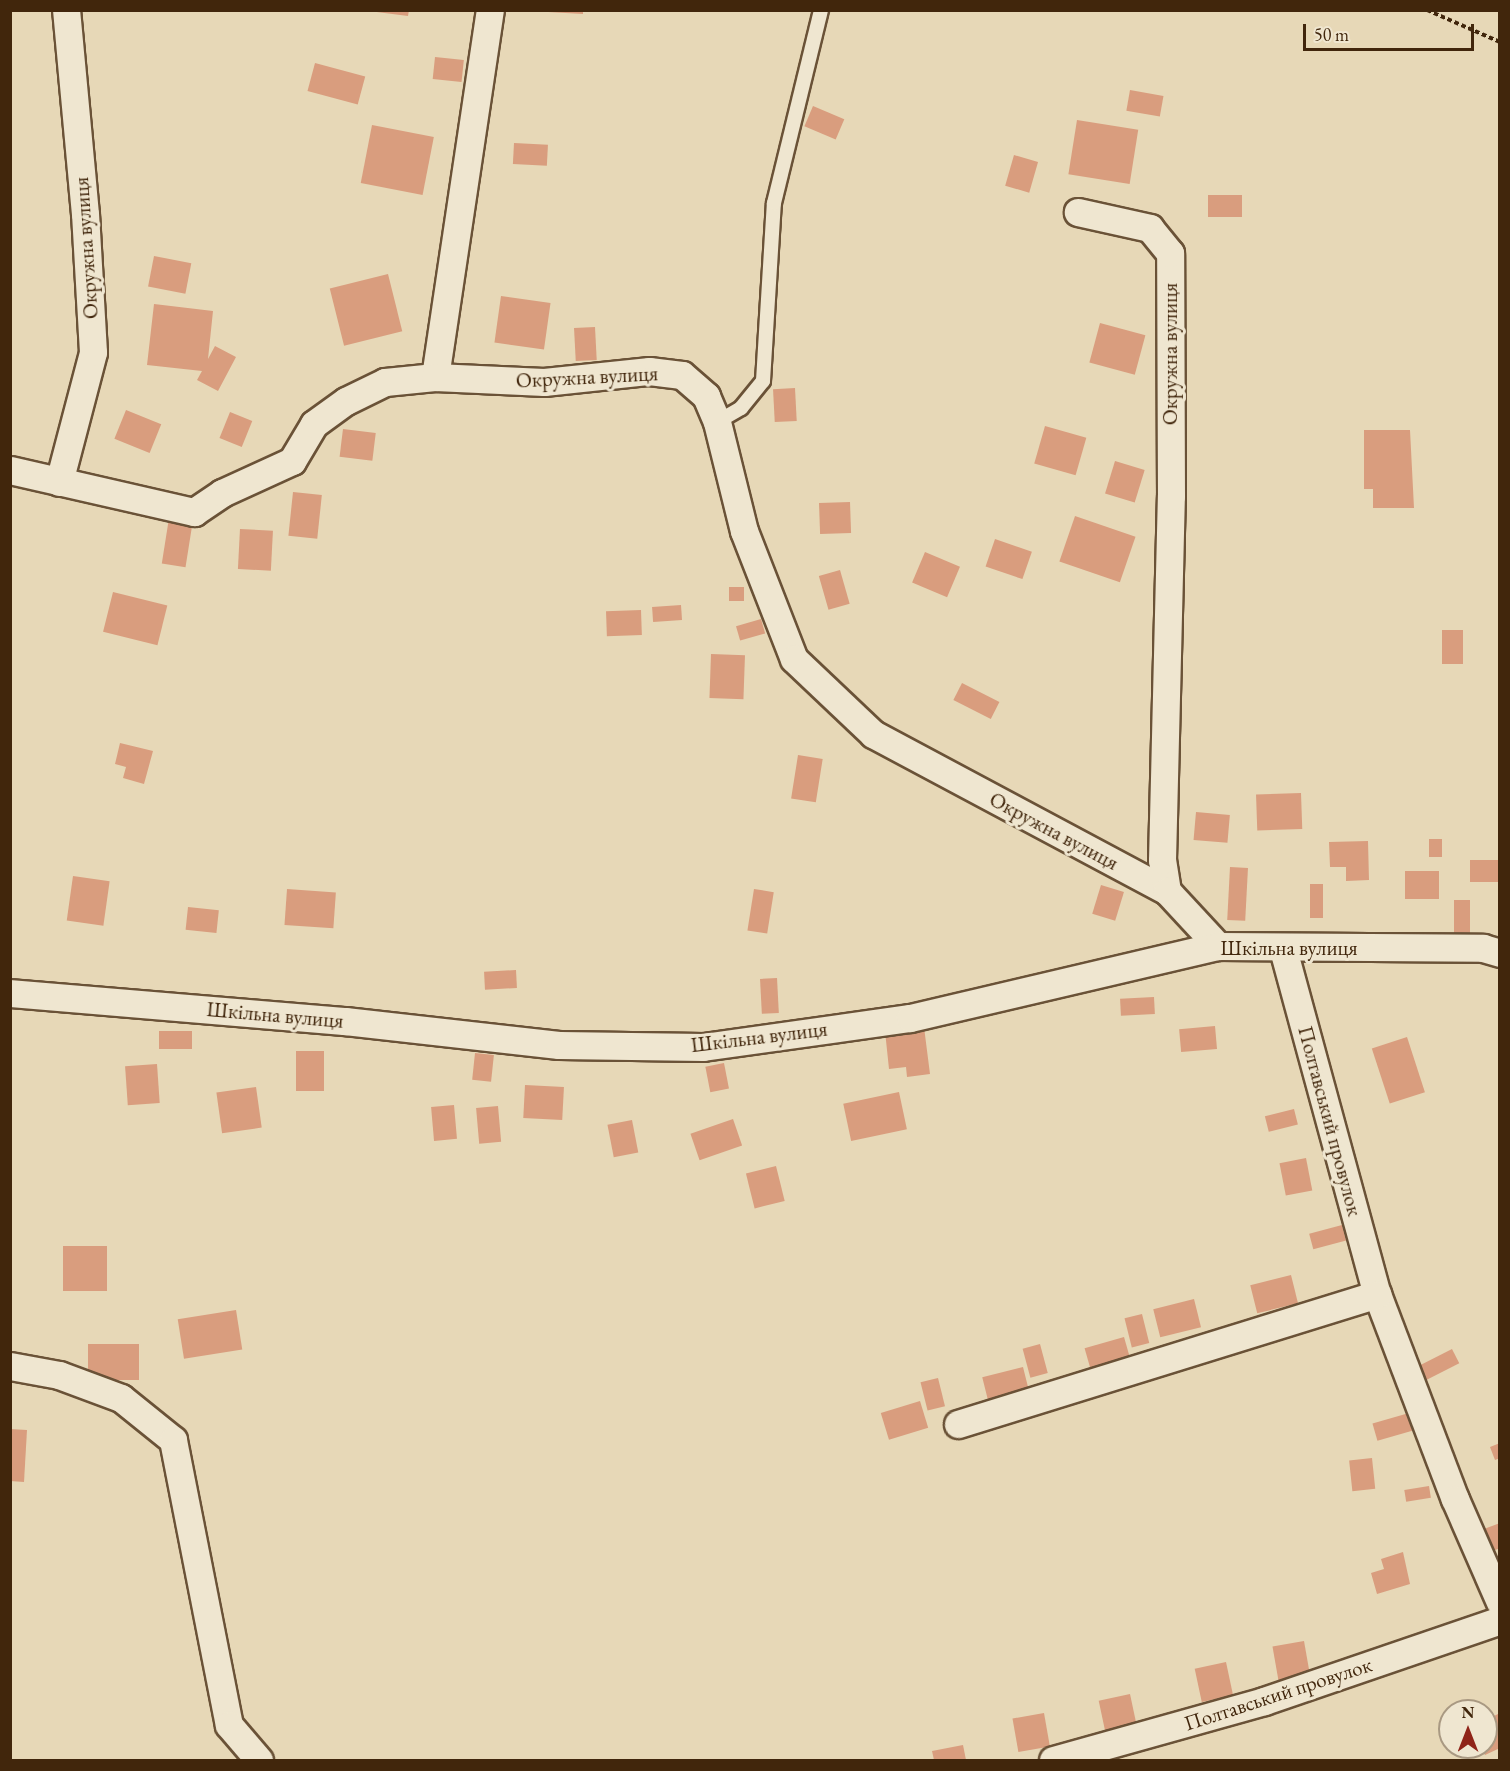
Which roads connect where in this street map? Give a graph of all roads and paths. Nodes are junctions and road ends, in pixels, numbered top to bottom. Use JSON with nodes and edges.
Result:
{"nodes":[{"id":1,"x":66,"y":10,"type":"edge"},
{"id":2,"x":490,"y":10,"type":"edge"},
{"id":3,"x":821,"y":10,"type":"edge"},
{"id":4,"x":1427,"y":10,"type":"edge"},
{"id":5,"x":1500,"y":42,"type":"edge"},
{"id":6,"x":1078,"y":212,"type":"dead end"},
{"id":7,"x":435,"y":377,"type":"junction"},
{"id":8,"x":717,"y":422,"type":"junction"},
{"id":9,"x":10,"y":471,"type":"edge"},
{"id":10,"x":59,"y":482,"type":"junction"},
{"id":11,"x":1167,"y":891,"type":"junction"},
{"id":12,"x":1218,"y":946,"type":"junction"},
{"id":13,"x":1283,"y":949,"type":"junction"},
{"id":14,"x":1500,"y":954,"type":"edge"},
{"id":15,"x":10,"y":993,"type":"edge"},
{"id":16,"x":1377,"y":1294,"type":"junction"},
{"id":17,"x":10,"y":1366,"type":"edge"},
{"id":18,"x":958,"y":1424,"type":"dead end"},
{"id":19,"x":1500,"y":1602,"type":"edge"},
{"id":20,"x":1500,"y":1620,"type":"edge"},
{"id":21,"x":259,"y":1761,"type":"edge"},
{"id":22,"x":1053,"y":1761,"type":"edge"}],
"edges":[{"from":1,"to":10,"type":"street","name":"Окружна вулиця"},
{"from":2,"to":7,"type":"street"},
{"from":3,"to":8,"type":"lane"},
{"from":4,"to":5,"type":"path"},
{"from":6,"to":11,"type":"street","name":"Окружна вулиця"},
{"from":7,"to":8,"type":"street","name":"Окружна вулиця"},
{"from":7,"to":10,"type":"street","name":"Окружна вулиця"},
{"from":8,"to":11,"type":"street","name":"Окружна вулиця"},
{"from":9,"to":10,"type":"street","name":"Окружна вулиця"},
{"from":11,"to":12,"type":"street"},
{"from":12,"to":13,"type":"street","name":"Шкільна вулиця"},
{"from":12,"to":15,"type":"street","name":"Шкільна вулиця"},
{"from":13,"to":14,"type":"street","name":"Шкільна вулиця"},
{"from":13,"to":16,"type":"street","name":"Полтавський провулок"},
{"from":16,"to":18,"type":"street"},
{"from":16,"to":19,"type":"street","name":"Полтавський провулок"},
{"from":17,"to":21,"type":"street"},
{"from":20,"to":22,"type":"street","name":"Полтавський провулок"}]}
